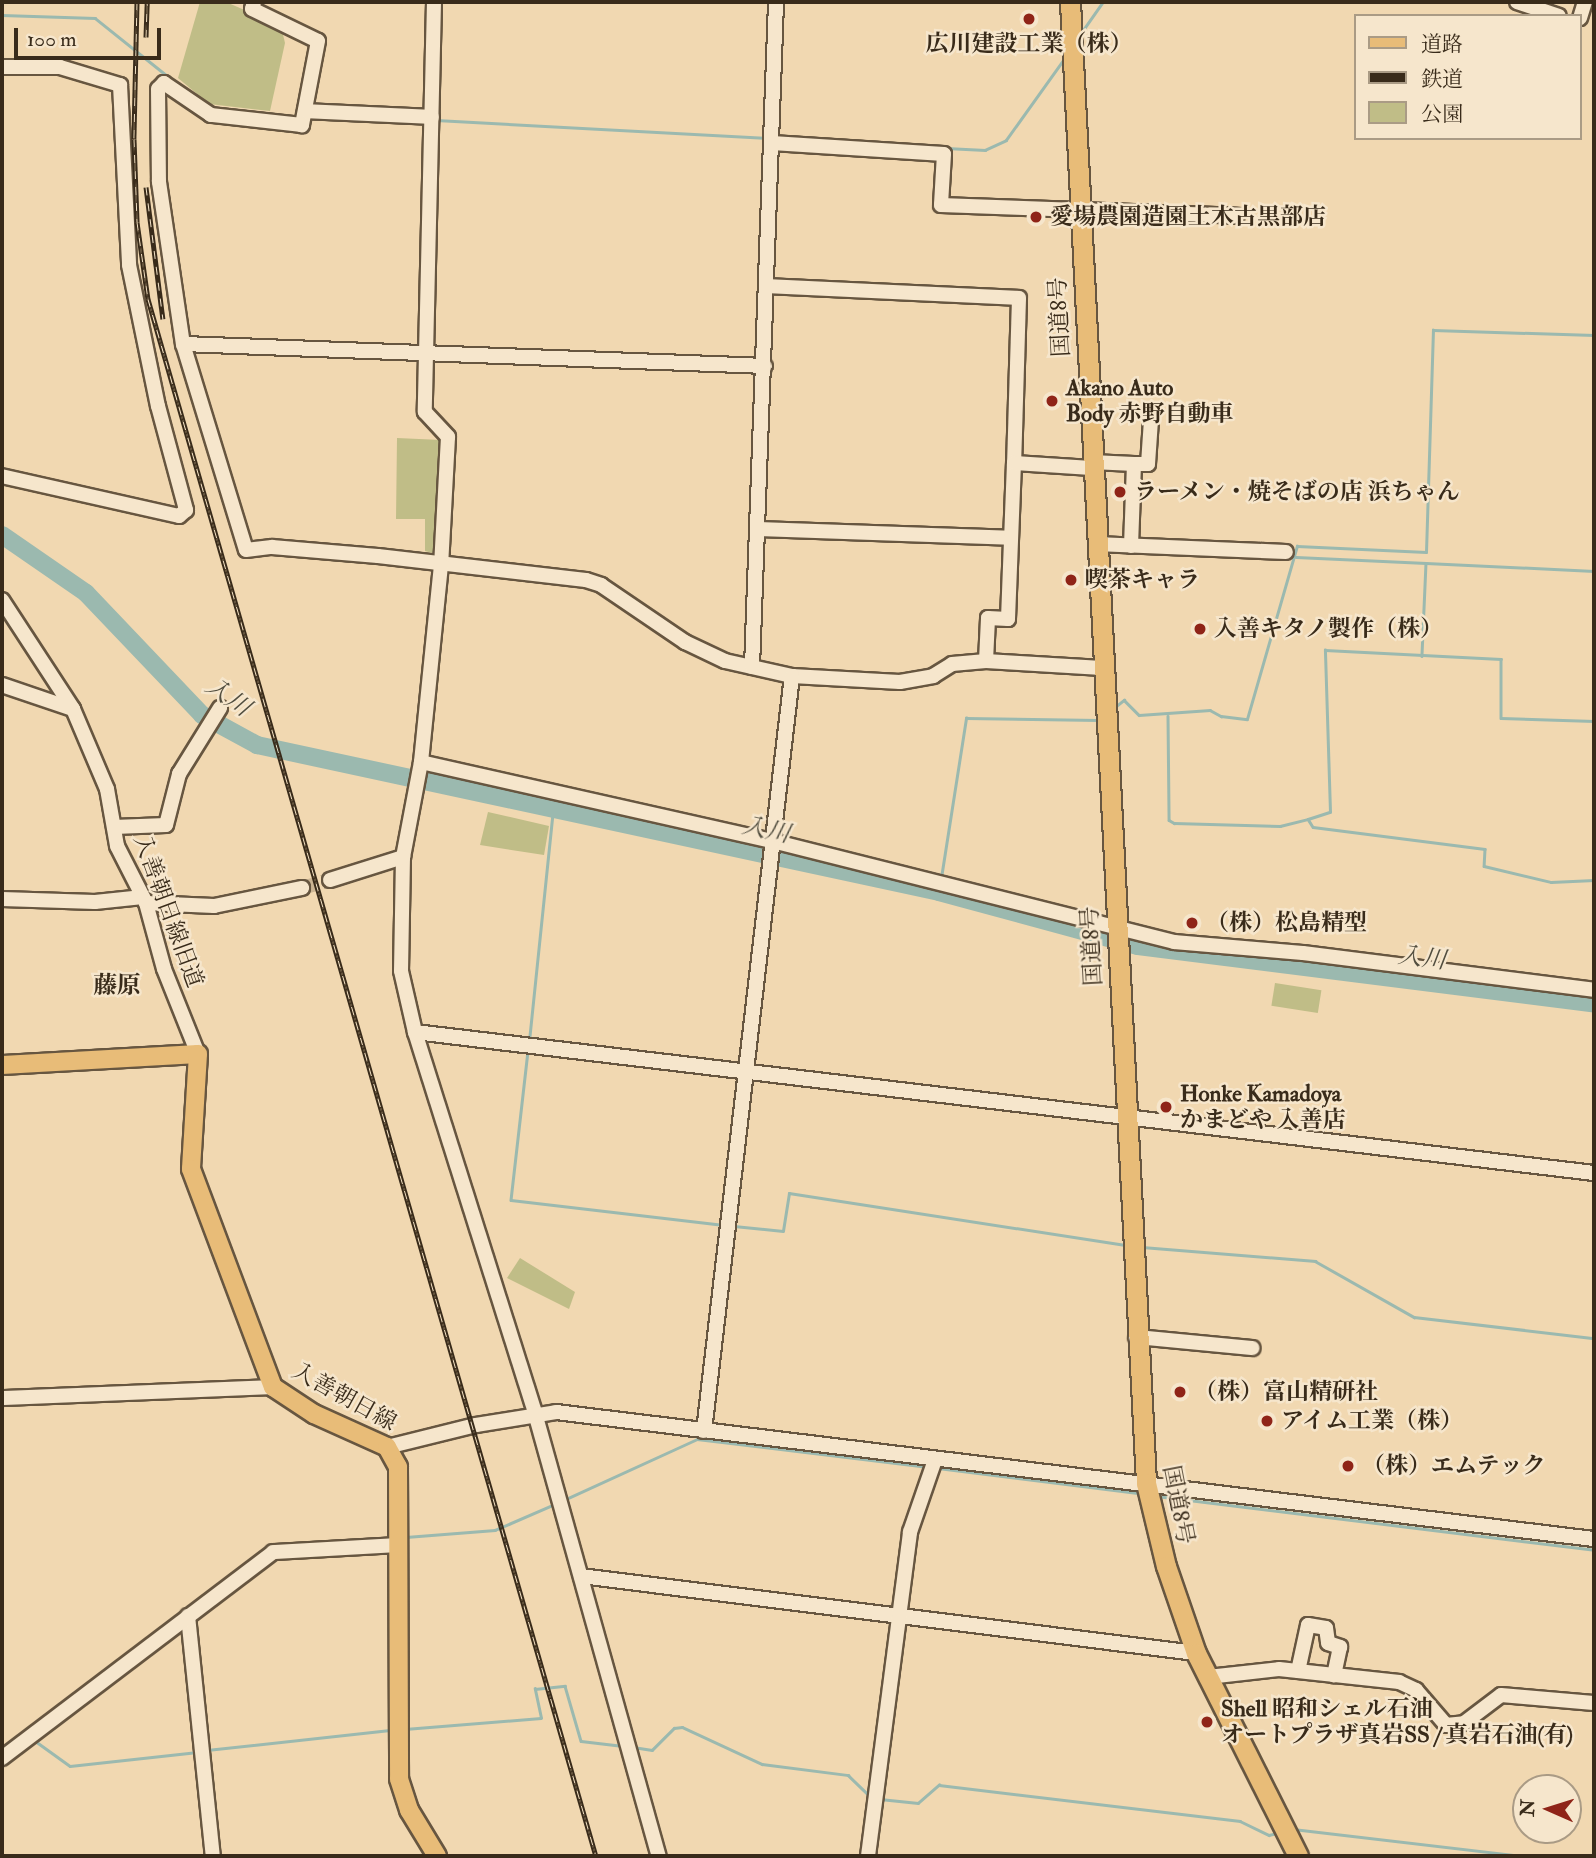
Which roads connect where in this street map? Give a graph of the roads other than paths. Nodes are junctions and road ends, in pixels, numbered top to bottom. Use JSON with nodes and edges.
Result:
{"nodes":[{"id":1,"x":254,"y":2,"type":"edge"},
{"id":2,"x":434,"y":2,"type":"edge"},
{"id":3,"x":776,"y":2,"type":"edge"},
{"id":4,"x":1070,"y":2,"type":"edge"},
{"id":5,"x":1517,"y":2,"type":"edge"},
{"id":6,"x":1553,"y":14,"type":"edge"},
{"id":7,"x":2,"y":67,"type":"edge"},
{"id":8,"x":305,"y":111,"type":"junction"},
{"id":9,"x":432,"y":117,"type":"junction"},
{"id":10,"x":772,"y":143,"type":"junction"},
{"id":11,"x":1079,"y":211,"type":"junction"},
{"id":12,"x":1237,"y":216,"type":"dead end"},
{"id":13,"x":767,"y":286,"type":"junction"},
{"id":14,"x":183,"y":344,"type":"junction"},
{"id":15,"x":425,"y":353,"type":"junction"},
{"id":16,"x":765,"y":366,"type":"junction"},
{"id":17,"x":1152,"y":420,"type":"dead end"},
{"id":18,"x":1014,"y":463,"type":"junction"},
{"id":19,"x":1134,"y":464,"type":"junction"},
{"id":20,"x":1092,"y":465,"type":"junction"},
{"id":21,"x":2,"y":476,"type":"edge"},
{"id":22,"x":758,"y":529,"type":"junction"},
{"id":23,"x":1010,"y":537,"type":"junction"},
{"id":24,"x":1096,"y":544,"type":"junction"},
{"id":25,"x":1130,"y":545,"type":"junction"},
{"id":26,"x":1286,"y":552,"type":"dead end"},
{"id":27,"x":442,"y":565,"type":"junction"},
{"id":28,"x":2,"y":600,"type":"edge"},
{"id":29,"x":986,"y":661,"type":"junction"},
{"id":30,"x":752,"y":667,"type":"junction"},
{"id":31,"x":1102,"y":668,"type":"junction"},
{"id":32,"x":792,"y":676,"type":"junction"},
{"id":33,"x":2,"y":685,"type":"edge"},
{"id":34,"x":220,"y":708,"type":"dead end"},
{"id":35,"x":73,"y":709,"type":"junction"},
{"id":36,"x":421,"y":762,"type":"junction"},
{"id":37,"x":114,"y":827,"type":"junction"},
{"id":38,"x":772,"y":841,"type":"junction"},
{"id":39,"x":403,"y":857,"type":"junction"},
{"id":40,"x":330,"y":880,"type":"tunnel mouth"},
{"id":41,"x":302,"y":888,"type":"tunnel mouth"},
{"id":42,"x":2,"y":899,"type":"edge"},
{"id":43,"x":144,"y":900,"type":"junction"},
{"id":44,"x":1115,"y":926,"type":"junction"},
{"id":45,"x":1594,"y":990,"type":"edge"},
{"id":46,"x":415,"y":1031,"type":"junction"},
{"id":47,"x":198,"y":1054,"type":"junction"},
{"id":48,"x":2,"y":1065,"type":"edge"},
{"id":49,"x":744,"y":1068,"type":"junction"},
{"id":50,"x":1125,"y":1116,"type":"junction"},
{"id":51,"x":1594,"y":1173,"type":"edge"},
{"id":52,"x":1136,"y":1337,"type":"junction"},
{"id":53,"x":1252,"y":1348,"type":"dead end"},
{"id":54,"x":273,"y":1387,"type":"junction"},
{"id":55,"x":2,"y":1398,"type":"edge"},
{"id":56,"x":535,"y":1413,"type":"junction"},
{"id":57,"x":704,"y":1431,"type":"junction"},
{"id":58,"x":387,"y":1447,"type":"junction"},
{"id":59,"x":935,"y":1460,"type":"junction"},
{"id":60,"x":1146,"y":1483,"type":"junction"},
{"id":61,"x":1594,"y":1539,"type":"edge"},
{"id":62,"x":400,"y":1545,"type":"junction"},
{"id":63,"x":581,"y":1576,"type":"junction"},
{"id":64,"x":188,"y":1616,"type":"junction"},
{"id":65,"x":897,"y":1617,"type":"junction"},
{"id":66,"x":1196,"y":1653,"type":"junction"},
{"id":67,"x":1298,"y":1671,"type":"junction"},
{"id":68,"x":1334,"y":1675,"type":"junction"},
{"id":69,"x":1208,"y":1677,"type":"junction"},
{"id":70,"x":1594,"y":1703,"type":"edge"},
{"id":71,"x":2,"y":1758,"type":"edge"},
{"id":72,"x":213,"y":1856,"type":"edge"},
{"id":73,"x":437,"y":1856,"type":"edge"},
{"id":74,"x":659,"y":1856,"type":"edge"},
{"id":75,"x":868,"y":1856,"type":"edge"},
{"id":76,"x":1298,"y":1856,"type":"edge"}],
"edges":[{"from":1,"to":8,"type":"street"},
{"from":2,"to":9,"type":"street"},
{"from":3,"to":10,"type":"street"},
{"from":4,"to":11,"type":"highway","name":"国道8号"},
{"from":5,"to":6,"type":"street"},
{"from":7,"to":21,"type":"street"},
{"from":8,"to":9,"type":"street"},
{"from":8,"to":14,"type":"street"},
{"from":9,"to":15,"type":"street"},
{"from":10,"to":11,"type":"street"},
{"from":10,"to":13,"type":"street"},
{"from":11,"to":12,"type":"street"},
{"from":11,"to":20,"type":"highway","name":"国道8号"},
{"from":13,"to":16,"type":"street"},
{"from":13,"to":18,"type":"street"},
{"from":14,"to":15,"type":"street"},
{"from":14,"to":27,"type":"street"},
{"from":15,"to":16,"type":"street"},
{"from":15,"to":27,"type":"street"},
{"from":16,"to":22,"type":"street"},
{"from":17,"to":19,"type":"street"},
{"from":18,"to":20,"type":"street"},
{"from":18,"to":23,"type":"street"},
{"from":19,"to":20,"type":"street"},
{"from":19,"to":25,"type":"street"},
{"from":20,"to":24,"type":"highway","name":"国道8号"},
{"from":22,"to":23,"type":"street"},
{"from":22,"to":30,"type":"street"},
{"from":23,"to":29,"type":"street"},
{"from":24,"to":25,"type":"street"},
{"from":24,"to":31,"type":"highway","name":"国道8号"},
{"from":25,"to":26,"type":"street"},
{"from":27,"to":30,"type":"street"},
{"from":27,"to":36,"type":"street"},
{"from":28,"to":35,"type":"street","name":"入善朝日線旧道"},
{"from":29,"to":31,"type":"street"},
{"from":29,"to":32,"type":"street"},
{"from":30,"to":32,"type":"street"},
{"from":31,"to":44,"type":"highway","name":"国道8号"},
{"from":32,"to":38,"type":"street"},
{"from":33,"to":35,"type":"street"},
{"from":34,"to":37,"type":"street"},
{"from":35,"to":37,"type":"street","name":"入善朝日線旧道"},
{"from":36,"to":38,"type":"street"},
{"from":36,"to":39,"type":"street"},
{"from":37,"to":43,"type":"street","name":"入善朝日線旧道"},
{"from":38,"to":44,"type":"street"},
{"from":38,"to":49,"type":"street"},
{"from":39,"to":40,"type":"street"},
{"from":39,"to":46,"type":"street"},
{"from":41,"to":43,"type":"street"},
{"from":42,"to":43,"type":"street"},
{"from":43,"to":47,"type":"street","name":"入善朝日線旧道"},
{"from":44,"to":45,"type":"street"},
{"from":44,"to":50,"type":"highway","name":"国道8号"},
{"from":46,"to":49,"type":"street"},
{"from":46,"to":56,"type":"street"},
{"from":47,"to":48,"type":"main road"},
{"from":47,"to":54,"type":"main road","name":"入善朝日線"},
{"from":49,"to":50,"type":"street"},
{"from":49,"to":57,"type":"street"},
{"from":50,"to":51,"type":"street"},
{"from":50,"to":52,"type":"highway","name":"国道8号"},
{"from":52,"to":53,"type":"street"},
{"from":52,"to":60,"type":"highway","name":"国道8号"},
{"from":54,"to":55,"type":"street"},
{"from":54,"to":58,"type":"main road","name":"入善朝日線"},
{"from":56,"to":57,"type":"street"},
{"from":56,"to":58,"type":"street"},
{"from":56,"to":63,"type":"street"},
{"from":57,"to":59,"type":"street"},
{"from":58,"to":62,"type":"main road","name":"入善朝日線"},
{"from":59,"to":60,"type":"street"},
{"from":59,"to":65,"type":"street"},
{"from":60,"to":61,"type":"street"},
{"from":60,"to":66,"type":"highway","name":"国道8号"},
{"from":62,"to":64,"type":"street"},
{"from":62,"to":73,"type":"main road","name":"入善朝日線"},
{"from":63,"to":65,"type":"street"},
{"from":63,"to":74,"type":"street"},
{"from":64,"to":71,"type":"street"},
{"from":64,"to":72,"type":"street"},
{"from":65,"to":66,"type":"street"},
{"from":65,"to":75,"type":"street"},
{"from":66,"to":69,"type":"highway","name":"国道8号"},
{"from":67,"to":68,"type":"street"},
{"from":67,"to":68,"type":"street"},
{"from":67,"to":69,"type":"street"},
{"from":68,"to":70,"type":"street"},
{"from":69,"to":76,"type":"highway","name":"国道8号"}]}
